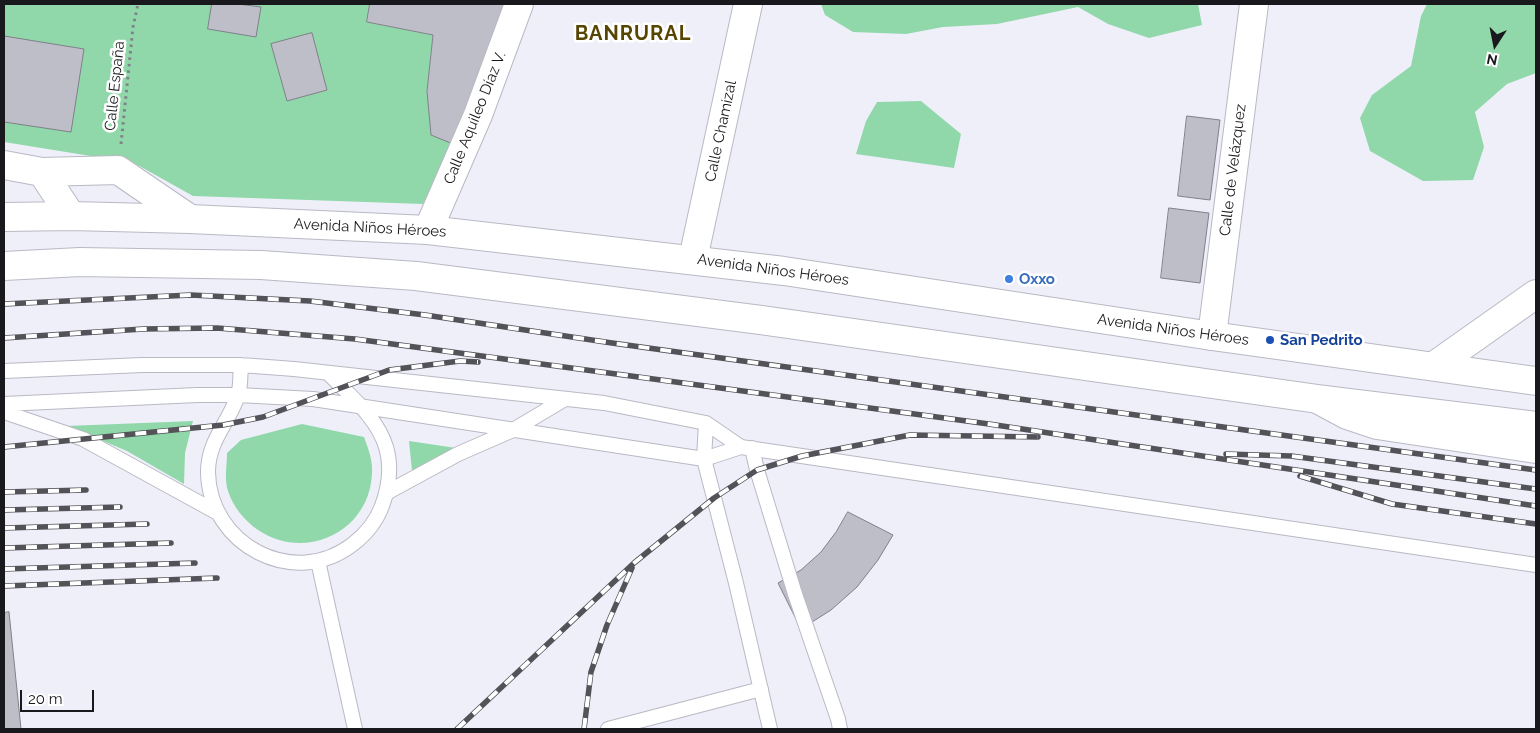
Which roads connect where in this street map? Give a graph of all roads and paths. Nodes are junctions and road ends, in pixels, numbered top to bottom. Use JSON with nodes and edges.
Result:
{"nodes":[{"id":1,"x":138,"y":4,"type":"edge"},
{"id":2,"x":520,"y":4,"type":"edge"},
{"id":3,"x":748,"y":4,"type":"edge"},
{"id":4,"x":1254,"y":4,"type":"edge"},
{"id":5,"x":4,"y":165,"type":"edge"},
{"id":6,"x":118,"y":170,"type":"junction"},
{"id":7,"x":42,"y":172,"type":"junction"},
{"id":8,"x":71,"y":216,"type":"junction"},
{"id":9,"x":4,"y":217,"type":"edge"},
{"id":10,"x":190,"y":219,"type":"junction"},
{"id":11,"x":428,"y":230,"type":"junction"},
{"id":12,"x":693,"y":259,"type":"junction"},
{"id":13,"x":4,"y":266,"type":"edge"},
{"id":14,"x":1536,"y":294,"type":"edge"},
{"id":15,"x":1212,"y":336,"type":"junction"},
{"id":16,"x":241,"y":365,"type":"junction"},
{"id":17,"x":1434,"y":366,"type":"junction"},
{"id":18,"x":4,"y":371,"type":"edge"},
{"id":19,"x":328,"y":373,"type":"junction"},
{"id":20,"x":1536,"y":381,"type":"edge"},
{"id":21,"x":238,"y":395,"type":"junction"},
{"id":22,"x":565,"y":399,"type":"junction"},
{"id":23,"x":1318,"y":399,"type":"junction"},
{"id":24,"x":4,"y":404,"type":"edge"},
{"id":25,"x":360,"y":408,"type":"junction"},
{"id":26,"x":4,"y":412,"type":"edge"},
{"id":27,"x":706,"y":423,"type":"junction"},
{"id":28,"x":1536,"y":426,"type":"edge"},
{"id":29,"x":513,"y":430,"type":"junction"},
{"id":30,"x":746,"y":447,"type":"junction"},
{"id":31,"x":1536,"y":449,"type":"edge"},
{"id":32,"x":704,"y":458,"type":"junction"},
{"id":33,"x":388,"y":492,"type":"junction"},
{"id":34,"x":218,"y":513,"type":"junction"},
{"id":35,"x":318,"y":561,"type":"junction"},
{"id":36,"x":1536,"y":565,"type":"edge"},
{"id":37,"x":761,"y":689,"type":"junction"},
{"id":38,"x":355,"y":729,"type":"edge"},
{"id":39,"x":608,"y":729,"type":"edge"},
{"id":40,"x":770,"y":729,"type":"edge"},
{"id":41,"x":840,"y":729,"type":"edge"}],
"edges":[{"from":1,"to":6,"type":"path","name":"Calle España"},
{"from":2,"to":11,"type":"main road","name":"Calle Aquileo Díaz V."},
{"from":3,"to":12,"type":"main road","name":"Calle Chamizal"},
{"from":4,"to":15,"type":"main road","name":"Calle de Velázquez"},
{"from":5,"to":7,"type":"main road"},
{"from":6,"to":7,"type":"main road"},
{"from":6,"to":10,"type":"main road"},
{"from":7,"to":8,"type":"main road"},
{"from":8,"to":9,"type":"main road","name":"Avenida Niños Héroes"},
{"from":8,"to":10,"type":"main road","name":"Avenida Niños Héroes"},
{"from":10,"to":11,"type":"main road","name":"Avenida Niños Héroes"},
{"from":11,"to":12,"type":"main road","name":"Avenida Niños Héroes"},
{"from":12,"to":15,"type":"main road","name":"Avenida Niños Héroes"},
{"from":13,"to":23,"type":"main road"},
{"from":14,"to":17,"type":"main road"},
{"from":15,"to":17,"type":"main road","name":"Avenida Niños Héroes"},
{"from":16,"to":18,"type":"lane"},
{"from":16,"to":19,"type":"lane"},
{"from":16,"to":21,"type":"lane"},
{"from":17,"to":20,"type":"main road","name":"Avenida Niños Héroes"},
{"from":19,"to":22,"type":"lane"},
{"from":19,"to":25,"type":"lane"},
{"from":21,"to":24,"type":"lane"},
{"from":21,"to":25,"type":"lane"},
{"from":21,"to":34,"type":"lane"},
{"from":22,"to":27,"type":"lane"},
{"from":22,"to":29,"type":"lane"},
{"from":23,"to":28,"type":"main road"},
{"from":23,"to":31,"type":"main road"},
{"from":25,"to":29,"type":"lane"},
{"from":25,"to":33,"type":"lane"},
{"from":26,"to":34,"type":"lane"},
{"from":27,"to":30,"type":"lane"},
{"from":27,"to":32,"type":"lane"},
{"from":29,"to":32,"type":"lane"},
{"from":29,"to":33,"type":"lane"},
{"from":30,"to":32,"type":"lane"},
{"from":30,"to":36,"type":"lane"},
{"from":30,"to":41,"type":"lane"},
{"from":32,"to":37,"type":"lane"},
{"from":33,"to":35,"type":"lane"},
{"from":34,"to":35,"type":"lane"},
{"from":35,"to":38,"type":"lane"},
{"from":37,"to":39,"type":"lane"},
{"from":37,"to":40,"type":"lane"}]}
